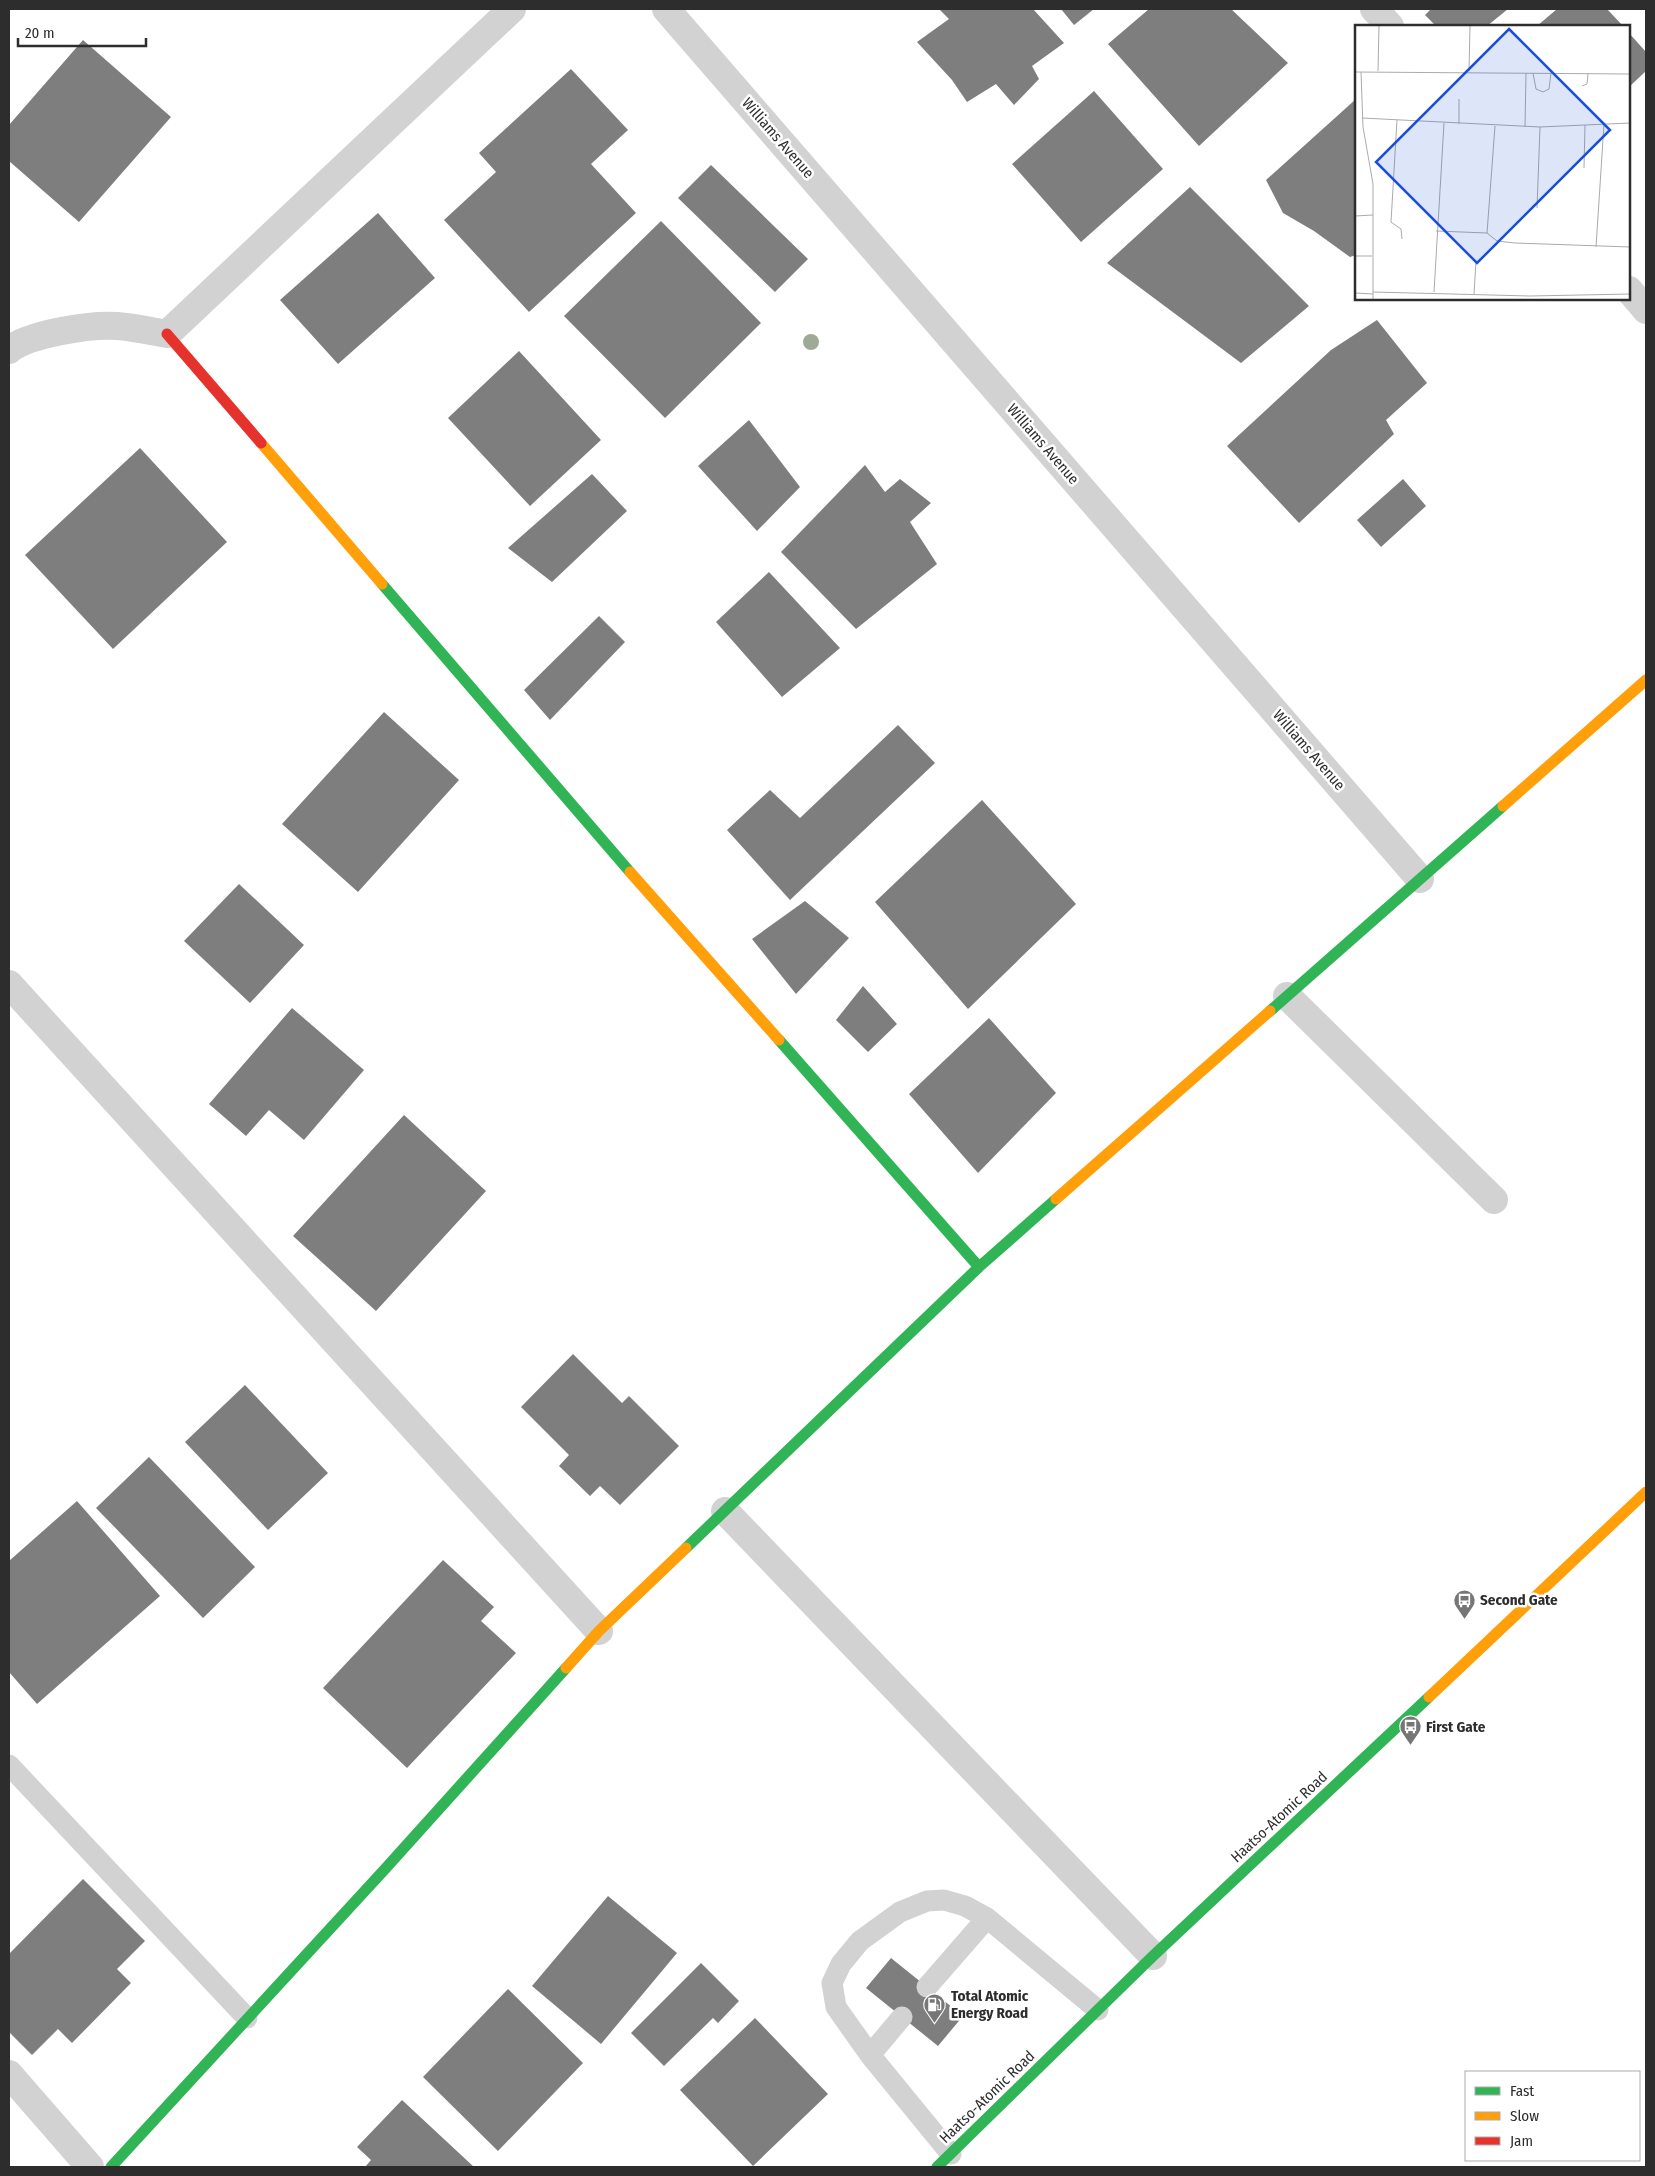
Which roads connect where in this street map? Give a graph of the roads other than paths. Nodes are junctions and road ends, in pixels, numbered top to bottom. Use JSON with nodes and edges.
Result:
{"nodes":[{"id":1,"x":512,"y":9,"type":"edge"},
{"id":2,"x":666,"y":9,"type":"edge"},
{"id":3,"x":1374,"y":9,"type":"edge"},
{"id":4,"x":1389,"y":25,"type":"edge"},
{"id":5,"x":1630,"y":291,"type":"edge"},
{"id":6,"x":1646,"y":310,"type":"edge"},
{"id":7,"x":166,"y":334,"type":"junction"},
{"id":8,"x":9,"y":350,"type":"edge"},
{"id":9,"x":1646,"y":680,"type":"edge"},
{"id":10,"x":1420,"y":878,"type":"junction"},
{"id":11,"x":9,"y":984,"type":"edge"},
{"id":12,"x":1286,"y":996,"type":"junction"},
{"id":13,"x":1494,"y":1200,"type":"dead end"},
{"id":14,"x":979,"y":1267,"type":"junction"},
{"id":15,"x":1644,"y":1501,"type":"edge"},
{"id":16,"x":725,"y":1511,"type":"junction"},
{"id":17,"x":599,"y":1631,"type":"junction"},
{"id":18,"x":9,"y":1765,"type":"edge"},
{"id":19,"x":987,"y":1918,"type":"junction"},
{"id":20,"x":1153,"y":1956,"type":"junction"},
{"id":21,"x":927,"y":1987,"type":"dead end"},
{"id":22,"x":1098,"y":2010,"type":"junction"},
{"id":23,"x":902,"y":2017,"type":"dead end"},
{"id":24,"x":247,"y":2018,"type":"junction"},
{"id":25,"x":870,"y":2055,"type":"junction"},
{"id":26,"x":9,"y":2074,"type":"edge"},
{"id":27,"x":944,"y":2160,"type":"edge"},
{"id":28,"x":90,"y":2167,"type":"edge"},
{"id":29,"x":111,"y":2167,"type":"edge"}],
"edges":[{"from":1,"to":7,"type":"street"},
{"from":2,"to":10,"type":"street","name":"Williams Avenue"},
{"from":3,"to":4,"type":"street"},
{"from":5,"to":6,"type":"street"},
{"from":7,"to":8,"type":"street"},
{"from":7,"to":14,"type":"street"},
{"from":9,"to":10,"type":"street"},
{"from":10,"to":12,"type":"street"},
{"from":11,"to":17,"type":"street"},
{"from":12,"to":13,"type":"street"},
{"from":12,"to":14,"type":"street"},
{"from":14,"to":16,"type":"street"},
{"from":15,"to":20,"type":"street","name":"Haatso-Atomic Road"},
{"from":16,"to":17,"type":"street"},
{"from":16,"to":20,"type":"street"},
{"from":17,"to":24,"type":"street"},
{"from":18,"to":24,"type":"lane"},
{"from":19,"to":21,"type":"lane"},
{"from":19,"to":22,"type":"lane"},
{"from":19,"to":25,"type":"lane"},
{"from":20,"to":22,"type":"street","name":"Haatso-Atomic Road"},
{"from":22,"to":27,"type":"street","name":"Haatso-Atomic Road"},
{"from":23,"to":25,"type":"lane"},
{"from":24,"to":29,"type":"street"},
{"from":25,"to":27,"type":"lane"},
{"from":26,"to":28,"type":"street"}]}
